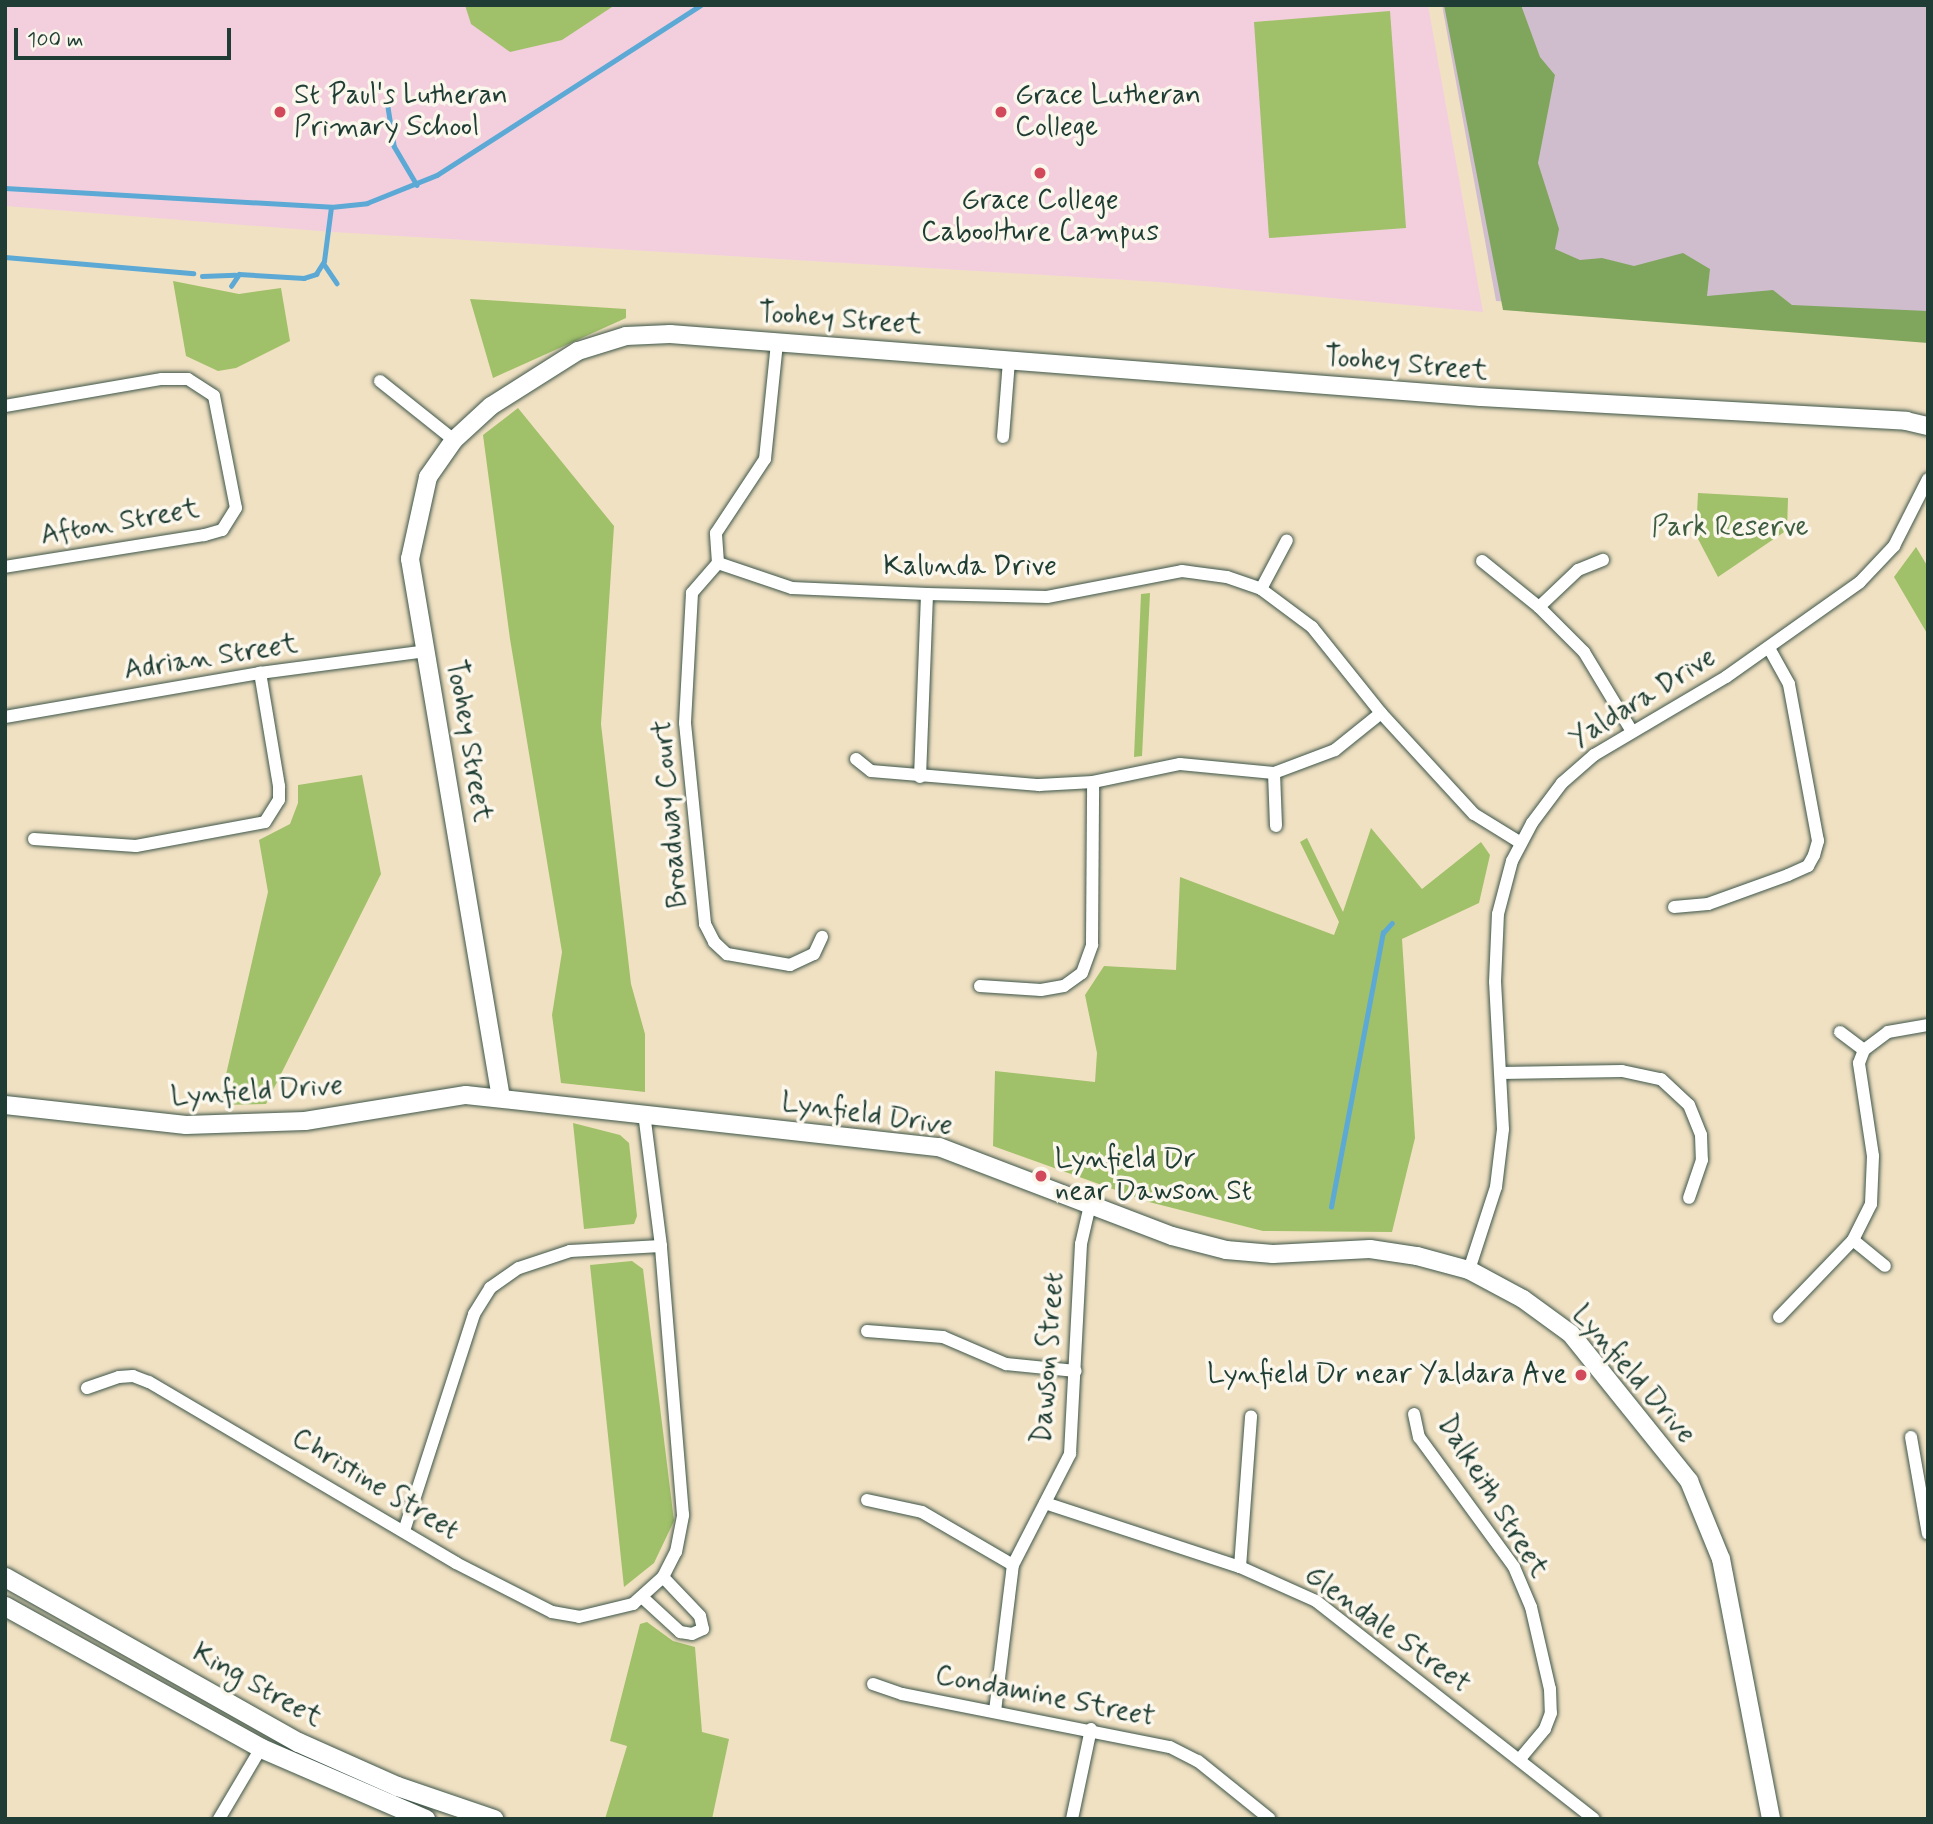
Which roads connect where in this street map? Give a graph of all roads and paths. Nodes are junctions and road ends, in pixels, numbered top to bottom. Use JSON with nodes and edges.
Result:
{"nodes":[{"id":1,"x":777,"y":342,"type":"junction"},
{"id":2,"x":1009,"y":359,"type":"junction"},
{"id":3,"x":380,"y":381,"type":"dead end"},
{"id":4,"x":5,"y":406,"type":"edge"},
{"id":5,"x":1928,"y":426,"type":"edge"},
{"id":6,"x":1003,"y":437,"type":"dead end"},
{"id":7,"x":454,"y":440,"type":"junction"},
{"id":8,"x":1928,"y":479,"type":"edge"},
{"id":9,"x":1287,"y":540,"type":"dead end"},
{"id":10,"x":1603,"y":560,"type":"dead end"},
{"id":11,"x":1482,"y":561,"type":"dead end"},
{"id":12,"x":718,"y":563,"type":"junction"},
{"id":13,"x":5,"y":567,"type":"edge"},
{"id":14,"x":1261,"y":589,"type":"junction"},
{"id":15,"x":927,"y":594,"type":"junction"},
{"id":16,"x":1539,"y":607,"type":"junction"},
{"id":17,"x":1769,"y":648,"type":"junction"},
{"id":18,"x":426,"y":651,"type":"junction"},
{"id":19,"x":260,"y":673,"type":"junction"},
{"id":20,"x":1381,"y":713,"type":"junction"},
{"id":21,"x":5,"y":717,"type":"edge"},
{"id":22,"x":1632,"y":730,"type":"junction"},
{"id":23,"x":856,"y":759,"type":"dead end"},
{"id":24,"x":1274,"y":773,"type":"junction"},
{"id":25,"x":919,"y":777,"type":"junction"},
{"id":26,"x":1093,"y":782,"type":"junction"},
{"id":27,"x":1276,"y":825,"type":"dead end"},
{"id":28,"x":34,"y":839,"type":"dead end"},
{"id":29,"x":1521,"y":843,"type":"junction"},
{"id":30,"x":1674,"y":907,"type":"dead end"},
{"id":31,"x":822,"y":937,"type":"dead end"},
{"id":32,"x":980,"y":986,"type":"dead end"},
{"id":33,"x":1928,"y":1025,"type":"edge"},
{"id":34,"x":1840,"y":1032,"type":"dead end"},
{"id":35,"x":1864,"y":1050,"type":"junction"},
{"id":36,"x":1501,"y":1073,"type":"junction"},
{"id":37,"x":501,"y":1098,"type":"junction"},
{"id":38,"x":5,"y":1105,"type":"edge"},
{"id":39,"x":644,"y":1114,"type":"junction"},
{"id":40,"x":1689,"y":1198,"type":"dead end"},
{"id":41,"x":1090,"y":1205,"type":"junction"},
{"id":42,"x":1853,"y":1240,"type":"junction"},
{"id":43,"x":661,"y":1246,"type":"junction"},
{"id":44,"x":1885,"y":1266,"type":"dead end"},
{"id":45,"x":1469,"y":1270,"type":"junction"},
{"id":46,"x":1779,"y":1317,"type":"dead end"},
{"id":47,"x":867,"y":1331,"type":"dead end"},
{"id":48,"x":1076,"y":1371,"type":"junction"},
{"id":49,"x":87,"y":1388,"type":"dead end"},
{"id":50,"x":1414,"y":1414,"type":"dead end"},
{"id":51,"x":1251,"y":1416,"type":"dead end"},
{"id":52,"x":1911,"y":1437,"type":"dead end"},
{"id":53,"x":867,"y":1500,"type":"dead end"},
{"id":54,"x":1045,"y":1503,"type":"junction"},
{"id":55,"x":404,"y":1531,"type":"junction"},
{"id":56,"x":1928,"y":1534,"type":"edge"},
{"id":57,"x":1013,"y":1565,"type":"junction"},
{"id":58,"x":1240,"y":1567,"type":"junction"},
{"id":59,"x":5,"y":1577,"type":"edge"},
{"id":60,"x":663,"y":1577,"type":"junction"},
{"id":61,"x":642,"y":1597,"type":"junction"},
{"id":62,"x":5,"y":1606,"type":"edge"},
{"id":63,"x":873,"y":1684,"type":"dead end"},
{"id":64,"x":995,"y":1711,"type":"junction"},
{"id":65,"x":1091,"y":1729,"type":"junction"},
{"id":66,"x":261,"y":1748,"type":"junction"},
{"id":67,"x":1519,"y":1760,"type":"junction"},
{"id":68,"x":219,"y":1819,"type":"edge"},
{"id":69,"x":425,"y":1819,"type":"edge"},
{"id":70,"x":494,"y":1819,"type":"edge"},
{"id":71,"x":1072,"y":1819,"type":"edge"},
{"id":72,"x":1270,"y":1819,"type":"edge"},
{"id":73,"x":1594,"y":1819,"type":"edge"},
{"id":74,"x":1771,"y":1819,"type":"edge"}],
"edges":[{"from":1,"to":2,"type":"street","name":"Toohey Street"},
{"from":1,"to":7,"type":"street","name":"Toohey Street"},
{"from":1,"to":12,"type":"street"},
{"from":2,"to":5,"type":"street","name":"Toohey Street"},
{"from":2,"to":6,"type":"street"},
{"from":3,"to":7,"type":"street"},
{"from":4,"to":13,"type":"street","name":"Afton Street"},
{"from":7,"to":18,"type":"street","name":"Toohey Street"},
{"from":8,"to":17,"type":"street","name":"Yaldara Drive"},
{"from":9,"to":14,"type":"street"},
{"from":10,"to":16,"type":"street"},
{"from":11,"to":16,"type":"street"},
{"from":12,"to":15,"type":"street","name":"Kalunda Drive"},
{"from":12,"to":31,"type":"street","name":"Broadway Court"},
{"from":14,"to":15,"type":"street","name":"Kalunda Drive"},
{"from":14,"to":20,"type":"street","name":"Kalunda Drive"},
{"from":15,"to":25,"type":"street"},
{"from":16,"to":22,"type":"street"},
{"from":17,"to":22,"type":"street","name":"Yaldara Drive"},
{"from":17,"to":30,"type":"street"},
{"from":18,"to":19,"type":"street","name":"Adrian Street"},
{"from":18,"to":37,"type":"street","name":"Toohey Street"},
{"from":19,"to":21,"type":"street","name":"Adrian Street"},
{"from":19,"to":28,"type":"street"},
{"from":20,"to":24,"type":"street"},
{"from":20,"to":29,"type":"street","name":"Kalunda Drive"},
{"from":22,"to":29,"type":"street","name":"Yaldara Drive"},
{"from":23,"to":25,"type":"street"},
{"from":24,"to":26,"type":"street"},
{"from":24,"to":27,"type":"street"},
{"from":25,"to":26,"type":"street"},
{"from":26,"to":32,"type":"street"},
{"from":29,"to":36,"type":"street","name":"Yaldara Drive"},
{"from":33,"to":35,"type":"street"},
{"from":34,"to":35,"type":"street"},
{"from":35,"to":42,"type":"street"},
{"from":36,"to":40,"type":"street"},
{"from":36,"to":45,"type":"street","name":"Yaldara Drive"},
{"from":37,"to":38,"type":"street","name":"Lynfield Drive"},
{"from":37,"to":39,"type":"street","name":"Lynfield Drive"},
{"from":39,"to":41,"type":"street","name":"Lynfield Drive"},
{"from":39,"to":43,"type":"street","name":"Christine Street"},
{"from":41,"to":45,"type":"street","name":"Lynfield Drive"},
{"from":41,"to":48,"type":"street","name":"Dawson Street"},
{"from":42,"to":44,"type":"street"},
{"from":42,"to":46,"type":"street"},
{"from":43,"to":55,"type":"street"},
{"from":43,"to":60,"type":"street","name":"Christine Street"},
{"from":45,"to":74,"type":"street","name":"Lynfield Drive"},
{"from":47,"to":48,"type":"street"},
{"from":48,"to":54,"type":"street","name":"Dawson Street"},
{"from":49,"to":55,"type":"street","name":"Christine Street"},
{"from":50,"to":67,"type":"street","name":"Dalkeith Street"},
{"from":51,"to":58,"type":"street"},
{"from":52,"to":56,"type":"street"},
{"from":53,"to":57,"type":"street"},
{"from":54,"to":57,"type":"street","name":"Dawson Street"},
{"from":54,"to":58,"type":"street","name":"Glendale Street"},
{"from":55,"to":61,"type":"street","name":"Christine Street"},
{"from":57,"to":64,"type":"street","name":"Dawson Street"},
{"from":58,"to":67,"type":"street","name":"Glendale Street"},
{"from":59,"to":70,"type":"main road","name":"King Street"},
{"from":60,"to":61,"type":"street","name":"Christine Street"},
{"from":60,"to":61,"type":"street"},
{"from":62,"to":66,"type":"main road","name":"King Street"},
{"from":63,"to":64,"type":"street","name":"Condamine Street"},
{"from":64,"to":65,"type":"street","name":"Condamine Street"},
{"from":65,"to":71,"type":"street"},
{"from":65,"to":72,"type":"street","name":"Condamine Street"},
{"from":66,"to":68,"type":"street"},
{"from":66,"to":69,"type":"main road","name":"King Street"},
{"from":67,"to":73,"type":"street","name":"Glendale Street"}]}
